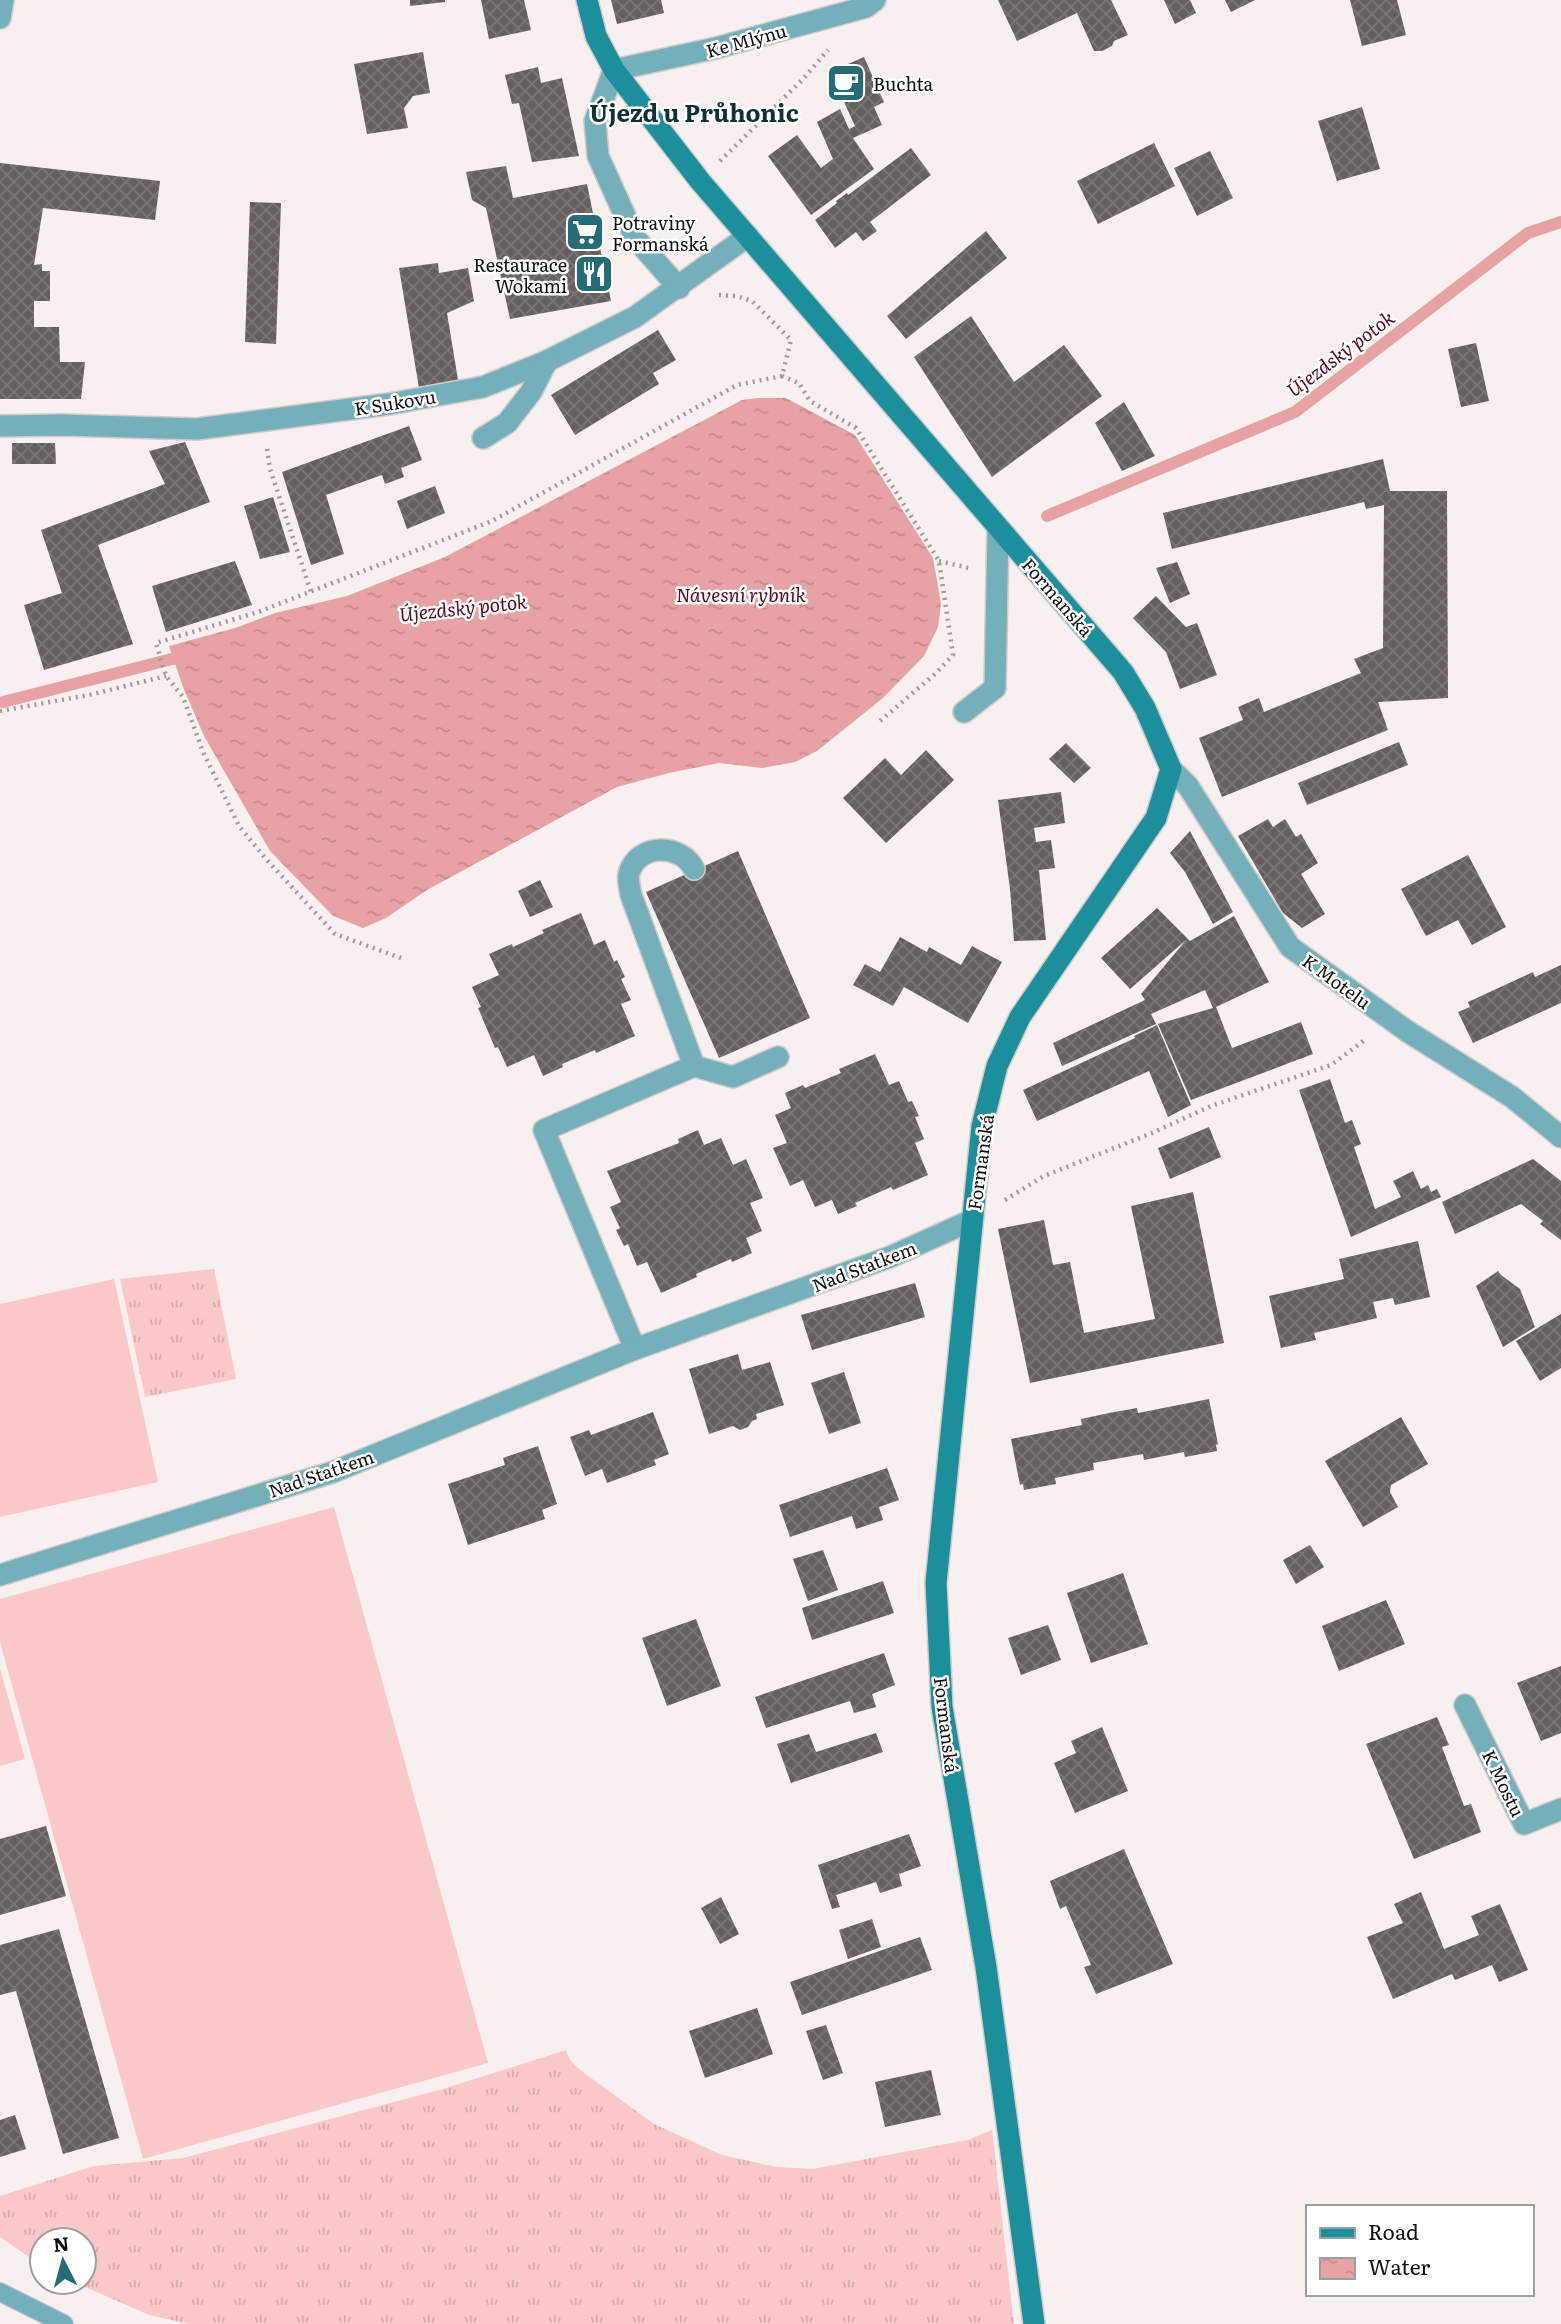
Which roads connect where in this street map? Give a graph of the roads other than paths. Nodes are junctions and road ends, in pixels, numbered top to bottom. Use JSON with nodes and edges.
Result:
{"nodes":[{"id":1,"x":3,"y":0,"type":"edge"},
{"id":2,"x":587,"y":0,"type":"edge"},
{"id":3,"x":875,"y":0,"type":"edge"},
{"id":4,"x":0,"y":18,"type":"edge"},
{"id":5,"x":614,"y":70,"type":"junction"},
{"id":6,"x":748,"y":236,"type":"junction"},
{"id":7,"x":678,"y":288,"type":"junction"},
{"id":8,"x":547,"y":361,"type":"junction"},
{"id":9,"x":0,"y":426,"type":"edge"},
{"id":10,"x":483,"y":438,"type":"dead end"},
{"id":11,"x":998,"y":527,"type":"junction"},
{"id":12,"x":964,"y":712,"type":"dead end"},
{"id":13,"x":1171,"y":769,"type":"junction"},
{"id":14,"x":694,"y":869,"type":"dead end"},
{"id":15,"x":778,"y":1058,"type":"dead end"},
{"id":16,"x":694,"y":1066,"type":"junction"},
{"id":17,"x":1561,"y":1138,"type":"edge"},
{"id":18,"x":972,"y":1220,"type":"junction"},
{"id":19,"x":635,"y":1349,"type":"junction"},
{"id":20,"x":0,"y":1575,"type":"edge"},
{"id":21,"x":1465,"y":1705,"type":"dead end"},
{"id":22,"x":1561,"y":1809,"type":"edge"},
{"id":23,"x":0,"y":2292,"type":"edge"},
{"id":24,"x":64,"y":2324,"type":"edge"},
{"id":25,"x":1034,"y":2324,"type":"edge"}],
"edges":[{"from":1,"to":4,"type":"street"},
{"from":2,"to":5,"type":"street","name":"Formanská"},
{"from":3,"to":5,"type":"street","name":"Ke Mlýnu"},
{"from":5,"to":6,"type":"street","name":"Formanská"},
{"from":5,"to":7,"type":"street"},
{"from":6,"to":7,"type":"street","name":"K Sukovu"},
{"from":6,"to":11,"type":"street","name":"Formanská"},
{"from":7,"to":8,"type":"street","name":"K Sukovu"},
{"from":8,"to":9,"type":"street","name":"K Sukovu"},
{"from":8,"to":10,"type":"street"},
{"from":11,"to":12,"type":"street"},
{"from":11,"to":13,"type":"street","name":"Formanská"},
{"from":13,"to":17,"type":"street","name":"K Motelu"},
{"from":13,"to":18,"type":"street","name":"Formanská"},
{"from":14,"to":16,"type":"street"},
{"from":15,"to":16,"type":"street"},
{"from":16,"to":19,"type":"street"},
{"from":18,"to":19,"type":"street","name":"Nad Statkem"},
{"from":18,"to":25,"type":"street","name":"Formanská"},
{"from":19,"to":20,"type":"street","name":"Nad Statkem"},
{"from":21,"to":22,"type":"street","name":"K Mostu"},
{"from":23,"to":24,"type":"lane"}]}
